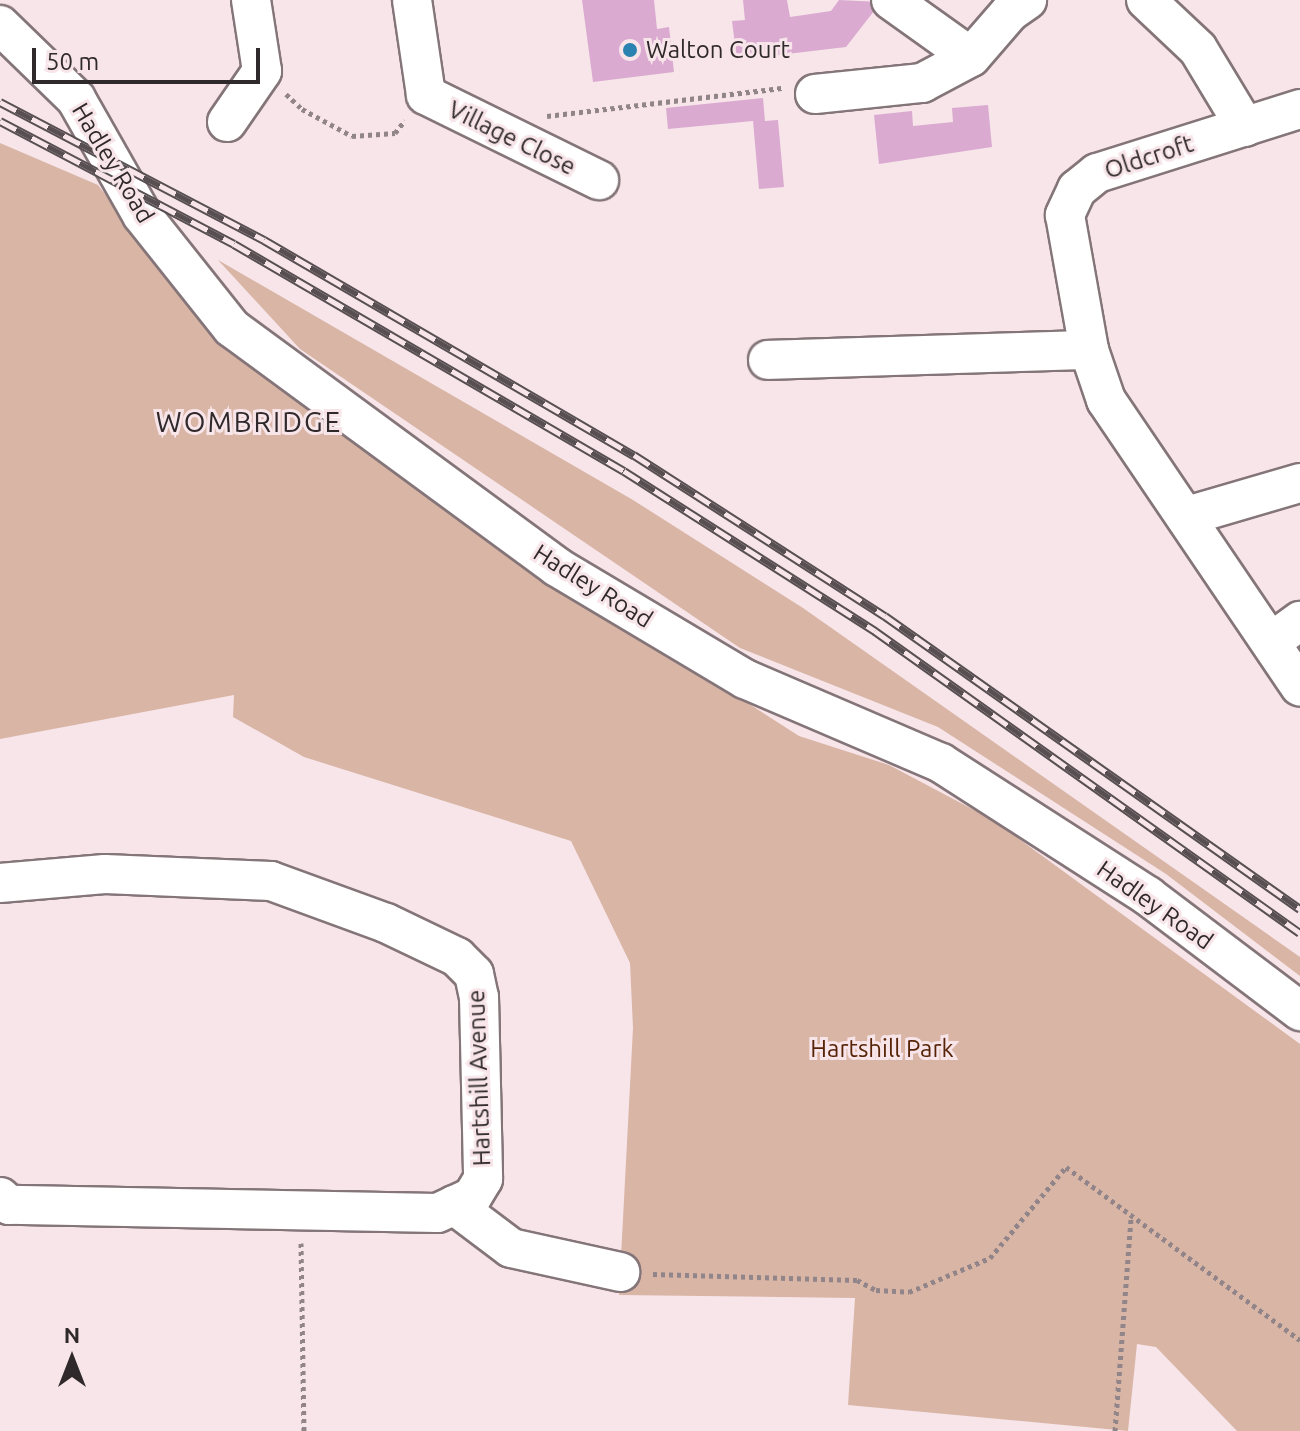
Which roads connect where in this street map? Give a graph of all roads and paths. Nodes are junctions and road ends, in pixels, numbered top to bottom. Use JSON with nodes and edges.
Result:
{"nodes":[{"id":1,"x":251,"y":0,"type":"edge"},
{"id":2,"x":412,"y":0,"type":"edge"},
{"id":3,"x":1027,"y":0,"type":"edge"},
{"id":4,"x":1146,"y":0,"type":"edge"},
{"id":5,"x":892,"y":1,"type":"edge"},
{"id":6,"x":0,"y":25,"type":"edge"},
{"id":7,"x":971,"y":57,"type":"junction"},
{"id":8,"x":262,"y":71,"type":"junction"},
{"id":9,"x":815,"y":94,"type":"joint"},
{"id":10,"x":426,"y":95,"type":"junction"},
{"id":11,"x":1300,"y":109,"type":"edge"},
{"id":12,"x":227,"y":122,"type":"dead end"},
{"id":13,"x":1245,"y":127,"type":"junction"},
{"id":14,"x":496,"y":130,"type":"junction"},
{"id":15,"x":599,"y":180,"type":"dead end"},
{"id":16,"x":1089,"y":350,"type":"junction"},
{"id":17,"x":768,"y":360,"type":"dead end"},
{"id":18,"x":1300,"y":483,"type":"edge"},
{"id":19,"x":1187,"y":516,"type":"junction"},
{"id":20,"x":1285,"y":632,"type":"edge"},
{"id":21,"x":1300,"y":686,"type":"edge"},
{"id":22,"x":0,"y":883,"type":"edge"},
{"id":23,"x":1300,"y":1011,"type":"edge"},
{"id":24,"x":0,"y":1197,"type":"edge"},
{"id":25,"x":454,"y":1205,"type":"junction"},
{"id":26,"x":301,"y":1210,"type":"junction"},
{"id":27,"x":1132,"y":1216,"type":"junction"},
{"id":28,"x":620,"y":1272,"type":"joint"},
{"id":29,"x":1300,"y":1340,"type":"edge"},
{"id":30,"x":304,"y":1431,"type":"edge"},
{"id":31,"x":1115,"y":1431,"type":"edge"}],
"edges":[{"from":1,"to":8,"type":"street"},
{"from":2,"to":10,"type":"street","name":"Village Close"},
{"from":3,"to":7,"type":"street"},
{"from":4,"to":13,"type":"street"},
{"from":5,"to":7,"type":"street"},
{"from":6,"to":23,"type":"street","name":"Hadley Road"},
{"from":7,"to":9,"type":"street"},
{"from":8,"to":10,"type":"path"},
{"from":8,"to":12,"type":"street"},
{"from":9,"to":14,"type":"path"},
{"from":10,"to":14,"type":"street","name":"Village Close"},
{"from":11,"to":13,"type":"street","name":"Oldcroft"},
{"from":13,"to":16,"type":"street","name":"Oldcroft"},
{"from":14,"to":15,"type":"street","name":"Village Close"},
{"from":16,"to":17,"type":"street"},
{"from":16,"to":19,"type":"street","name":"Oldcroft"},
{"from":18,"to":19,"type":"street"},
{"from":19,"to":20,"type":"street","name":"Oldcroft"},
{"from":20,"to":21,"type":"street","name":"Oldcroft"},
{"from":22,"to":25,"type":"street","name":"Hartshill Avenue"},
{"from":24,"to":26,"type":"street"},
{"from":25,"to":26,"type":"street"},
{"from":25,"to":28,"type":"street"},
{"from":26,"to":30,"type":"path"},
{"from":27,"to":28,"type":"path"},
{"from":27,"to":29,"type":"path"},
{"from":27,"to":31,"type":"path"}]}
